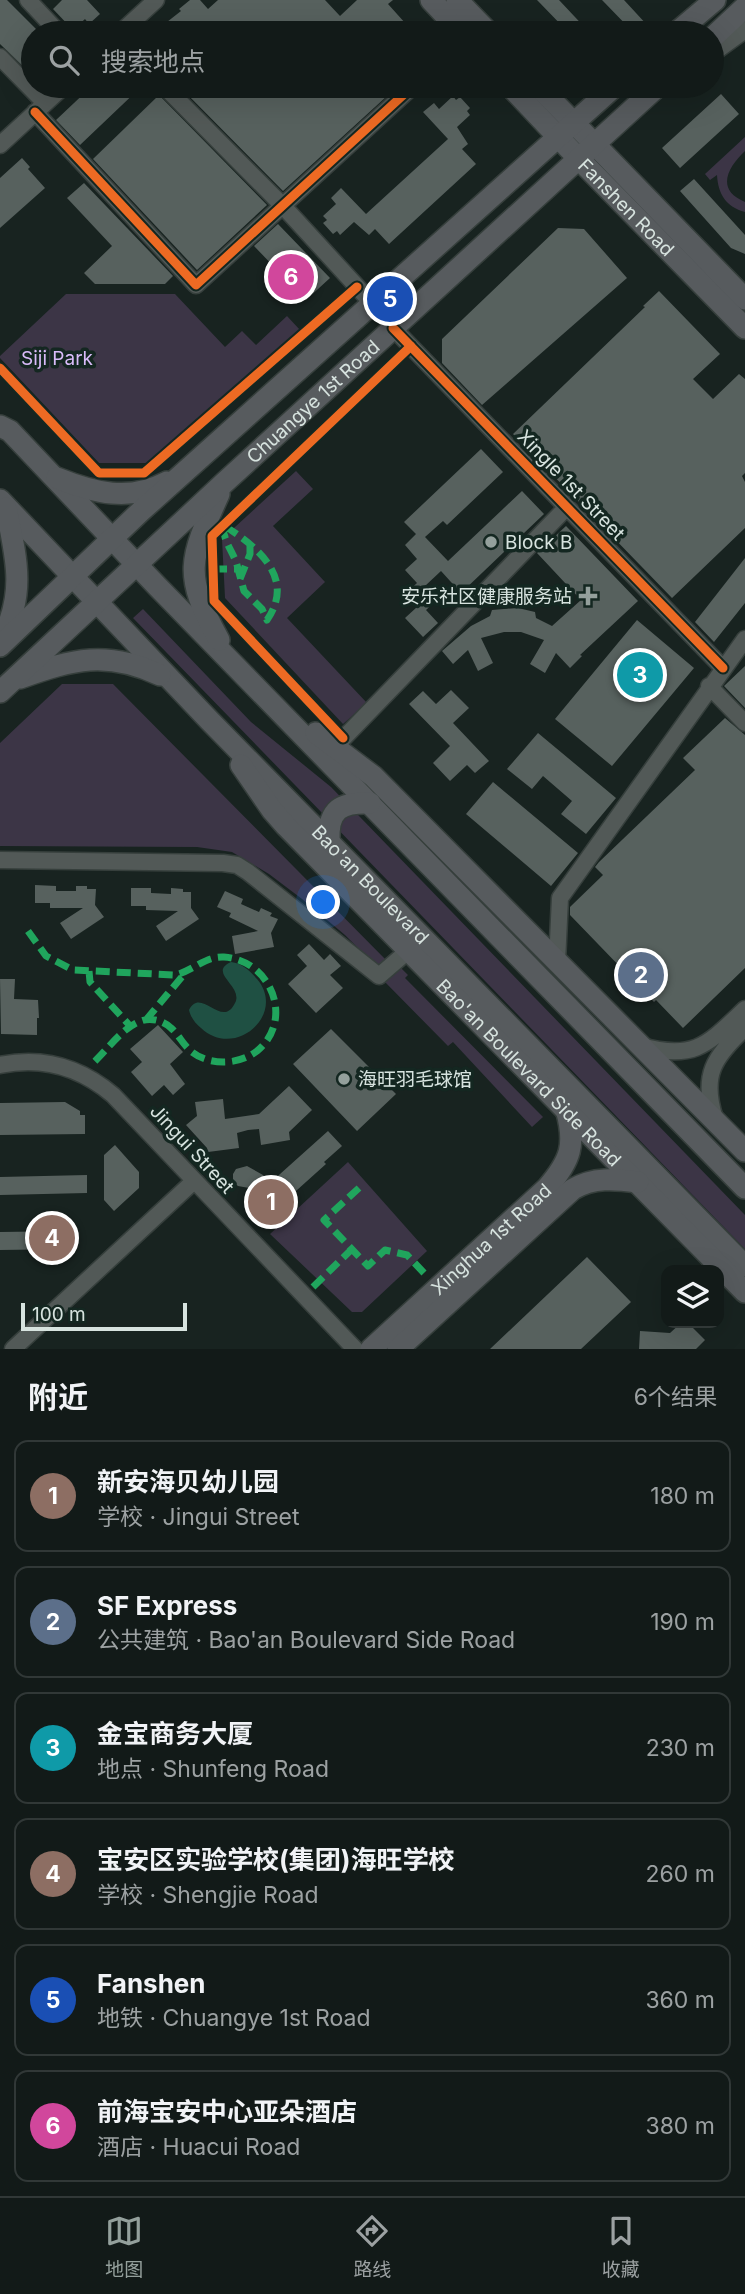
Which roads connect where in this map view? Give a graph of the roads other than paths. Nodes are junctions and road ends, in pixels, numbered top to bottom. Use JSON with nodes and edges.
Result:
{"nodes":[{"id":1,"x":28,"y":0,"type":"edge"},
{"id":2,"x":156,"y":0,"type":"edge"},
{"id":3,"x":431,"y":0,"type":"edge"},
{"id":4,"x":457,"y":0,"type":"edge"},
{"id":5,"x":711,"y":3,"type":"edge"},
{"id":6,"x":745,"y":7,"type":"edge"},
{"id":7,"x":48,"y":21,"type":"edge"},
{"id":8,"x":134,"y":21,"type":"edge"},
{"id":9,"x":451,"y":21,"type":"edge"},
{"id":10,"x":477,"y":21,"type":"edge"},
{"id":11,"x":690,"y":21,"type":"edge"},
{"id":12,"x":724,"y":27,"type":"edge"},
{"id":13,"x":745,"y":30,"type":"edge"},
{"id":14,"x":724,"y":45,"type":"edge"},
{"id":15,"x":0,"y":57,"type":"edge"},
{"id":16,"x":21,"y":84,"type":"edge"},
{"id":17,"x":32,"y":98,"type":"edge"},
{"id":18,"x":51,"y":98,"type":"edge"},
{"id":19,"x":176,"y":98,"type":"edge"},
{"id":20,"x":400,"y":98,"type":"edge"},
{"id":21,"x":525,"y":98,"type":"edge"},
{"id":22,"x":545,"y":98,"type":"edge"},
{"id":23,"x":601,"y":98,"type":"edge"},
{"id":24,"x":644,"y":98,"type":"edge"},
{"id":25,"x":648,"y":98,"type":"edge"},
{"id":26,"x":40,"y":108,"type":"junction"},
{"id":27,"x":630,"y":110,"type":"junction"},
{"id":28,"x":564,"y":129,"type":"junction"},
{"id":29,"x":0,"y":145,"type":"edge"},
{"id":30,"x":586,"y":152,"type":"junction"},
{"id":31,"x":283,"y":206,"type":"junction"},
{"id":32,"x":745,"y":299,"type":"edge"},
{"id":33,"x":372,"y":303,"type":"junction"},
{"id":34,"x":393,"y":328,"type":"junction"},
{"id":35,"x":745,"y":328,"type":"edge"},
{"id":36,"x":0,"y":426,"type":"edge"},
{"id":37,"x":184,"y":473,"type":"junction"},
{"id":38,"x":51,"y":476,"type":"junction"},
{"id":39,"x":225,"y":482,"type":"junction"},
{"id":40,"x":3,"y":503,"type":"edge"},
{"id":41,"x":567,"y":507,"type":"junction"},
{"id":42,"x":112,"y":538,"type":"junction"},
{"id":43,"x":137,"y":565,"type":"junction"},
{"id":44,"x":72,"y":576,"type":"junction"},
{"id":45,"x":97,"y":602,"type":"junction"},
{"id":46,"x":745,"y":639,"type":"edge"},
{"id":47,"x":0,"y":645,"type":"edge"},
{"id":48,"x":232,"y":663,"type":"junction"},
{"id":49,"x":723,"y":668,"type":"junction"},
{"id":50,"x":173,"y":682,"type":"junction"},
{"id":51,"x":709,"y":686,"type":"junction"},
{"id":52,"x":6,"y":687,"type":"edge"},
{"id":53,"x":264,"y":694,"type":"junction"},
{"id":54,"x":209,"y":720,"type":"junction"},
{"id":55,"x":745,"y":723,"type":"edge"},
{"id":56,"x":335,"y":747,"type":"junction"},
{"id":57,"x":370,"y":803,"type":"junction"},
{"id":58,"x":329,"y":840,"type":"junction"},
{"id":59,"x":0,"y":860,"type":"edge"},
{"id":60,"x":409,"y":950,"type":"junction"},
{"id":61,"x":557,"y":962,"type":"junction"},
{"id":62,"x":745,"y":1009,"type":"edge"},
{"id":63,"x":745,"y":1028,"type":"edge"},
{"id":64,"x":641,"y":1046,"type":"junction"},
{"id":65,"x":0,"y":1065,"type":"edge"},
{"id":66,"x":566,"y":1109,"type":"junction"},
{"id":67,"x":716,"y":1122,"type":"junction"},
{"id":68,"x":699,"y":1140,"type":"junction"},
{"id":69,"x":745,"y":1152,"type":"edge"},
{"id":70,"x":643,"y":1175,"type":"junction"},
{"id":71,"x":745,"y":1180,"type":"edge"},
{"id":72,"x":194,"y":1181,"type":"junction"},
{"id":73,"x":745,"y":1188,"type":"edge"},
{"id":74,"x":745,"y":1266,"type":"edge"},
{"id":75,"x":745,"y":1292,"type":"edge"},
{"id":76,"x":13,"y":1349,"type":"edge"},
{"id":77,"x":355,"y":1349,"type":"edge"},
{"id":78,"x":371,"y":1349,"type":"edge"},
{"id":79,"x":398,"y":1349,"type":"edge"}],
"edges":[{"from":1,"to":7,"type":"street"},
{"from":2,"to":8,"type":"street"},
{"from":3,"to":9,"type":"main road"},
{"from":4,"to":10,"type":"main road"},
{"from":5,"to":11,"type":"main road"},
{"from":6,"to":12,"type":"main road"},
{"from":13,"to":14,"type":"street"},
{"from":15,"to":16,"type":"street"},
{"from":17,"to":26,"type":"street"},
{"from":18,"to":26,"type":"street"},
{"from":19,"to":31,"type":"street"},
{"from":20,"to":31,"type":"street"},
{"from":21,"to":28,"type":"main road","name":"Fanshen Road"},
{"from":22,"to":28,"type":"main road","name":"Fanshen Road"},
{"from":23,"to":28,"type":"main road","name":"Chuangye 1st Road"},
{"from":24,"to":27,"type":"main road","name":"Chuangye 1st Road"},
{"from":25,"to":27,"type":"street"},
{"from":26,"to":29,"type":"street"},
{"from":26,"to":31,"type":"street"},
{"from":27,"to":30,"type":"main road","name":"Chuangye 1st Road"},
{"from":28,"to":30,"type":"main road","name":"Fanshen Road"},
{"from":28,"to":33,"type":"main road","name":"Chuangye 1st Road"},
{"from":30,"to":32,"type":"main road","name":"Fanshen Road"},
{"from":30,"to":34,"type":"main road","name":"Chuangye 1st Road"},
{"from":30,"to":35,"type":"main road","name":"Fanshen Road"},
{"from":31,"to":33,"type":"street"},
{"from":33,"to":37,"type":"main road","name":"Chuangye 1st Road"},
{"from":34,"to":39,"type":"main road","name":"Chuangye 1st Road"},
{"from":34,"to":41,"type":"street","name":"Xingle 1st Street"},
{"from":36,"to":38,"type":"main road"},
{"from":37,"to":38,"type":"main road"},
{"from":37,"to":42,"type":"main road","name":"Chuangye 1st Road"},
{"from":38,"to":42,"type":"main road"},
{"from":39,"to":43,"type":"main road","name":"Chuangye 1st Road"},
{"from":39,"to":48,"type":"main road"},
{"from":40,"to":44,"type":"main road","name":"Bao'an Boulevard"},
{"from":40,"to":47,"type":"main road"},
{"from":41,"to":49,"type":"street","name":"Xingle 1st Street"},
{"from":41,"to":56,"type":"street"},
{"from":42,"to":43,"type":"main road"},
{"from":42,"to":44,"type":"main road","name":"Chuangye 1st Road"},
{"from":43,"to":45,"type":"main road","name":"Chuangye 1st Road"},
{"from":43,"to":48,"type":"main road"},
{"from":44,"to":45,"type":"main road","name":"Bao'an Boulevard"},
{"from":44,"to":47,"type":"main road","name":"Chuangye 1st Road"},
{"from":45,"to":50,"type":"main road","name":"Bao'an Boulevard"},
{"from":45,"to":52,"type":"main road","name":"Chuangye 1st Road"},
{"from":46,"to":49,"type":"street"},
{"from":48,"to":53,"type":"main road"},
{"from":49,"to":51,"type":"street"},
{"from":50,"to":52,"type":"main road"},
{"from":50,"to":54,"type":"main road","name":"Bao'an Boulevard"},
{"from":51,"to":55,"type":"street"},
{"from":51,"to":61,"type":"street"},
{"from":53,"to":56,"type":"main road"},
{"from":53,"to":57,"type":"main road"},
{"from":54,"to":58,"type":"main road","name":"Bao'an Boulevard"},
{"from":54,"to":60,"type":"main road","name":"Bao'an Boulevard Side Road"},
{"from":56,"to":61,"type":"main road"},
{"from":57,"to":58,"type":"main road"},
{"from":57,"to":68,"type":"main road"},
{"from":58,"to":70,"type":"main road","name":"Bao'an Boulevard"},
{"from":59,"to":60,"type":"street"},
{"from":60,"to":66,"type":"main road","name":"Bao'an Boulevard Side Road"},
{"from":61,"to":64,"type":"main road"},
{"from":62,"to":64,"type":"street"},
{"from":63,"to":67,"type":"street"},
{"from":64,"to":67,"type":"main road"},
{"from":65,"to":72,"type":"street","name":"Jingui Street"},
{"from":66,"to":70,"type":"main road","name":"Bao'an Boulevard Side Road"},
{"from":66,"to":78,"type":"main road","name":"Xinghua 1st Road"},
{"from":67,"to":69,"type":"main road"},
{"from":68,"to":71,"type":"main road"},
{"from":68,"to":73,"type":"main road"},
{"from":70,"to":74,"type":"main road","name":"Bao'an Boulevard"},
{"from":70,"to":75,"type":"main road","name":"Bao'an Boulevard Side Road"},
{"from":70,"to":79,"type":"main road","name":"Xinghua 1st Road"},
{"from":72,"to":76,"type":"street"},
{"from":72,"to":77,"type":"street","name":"Jingui Street"}]}
